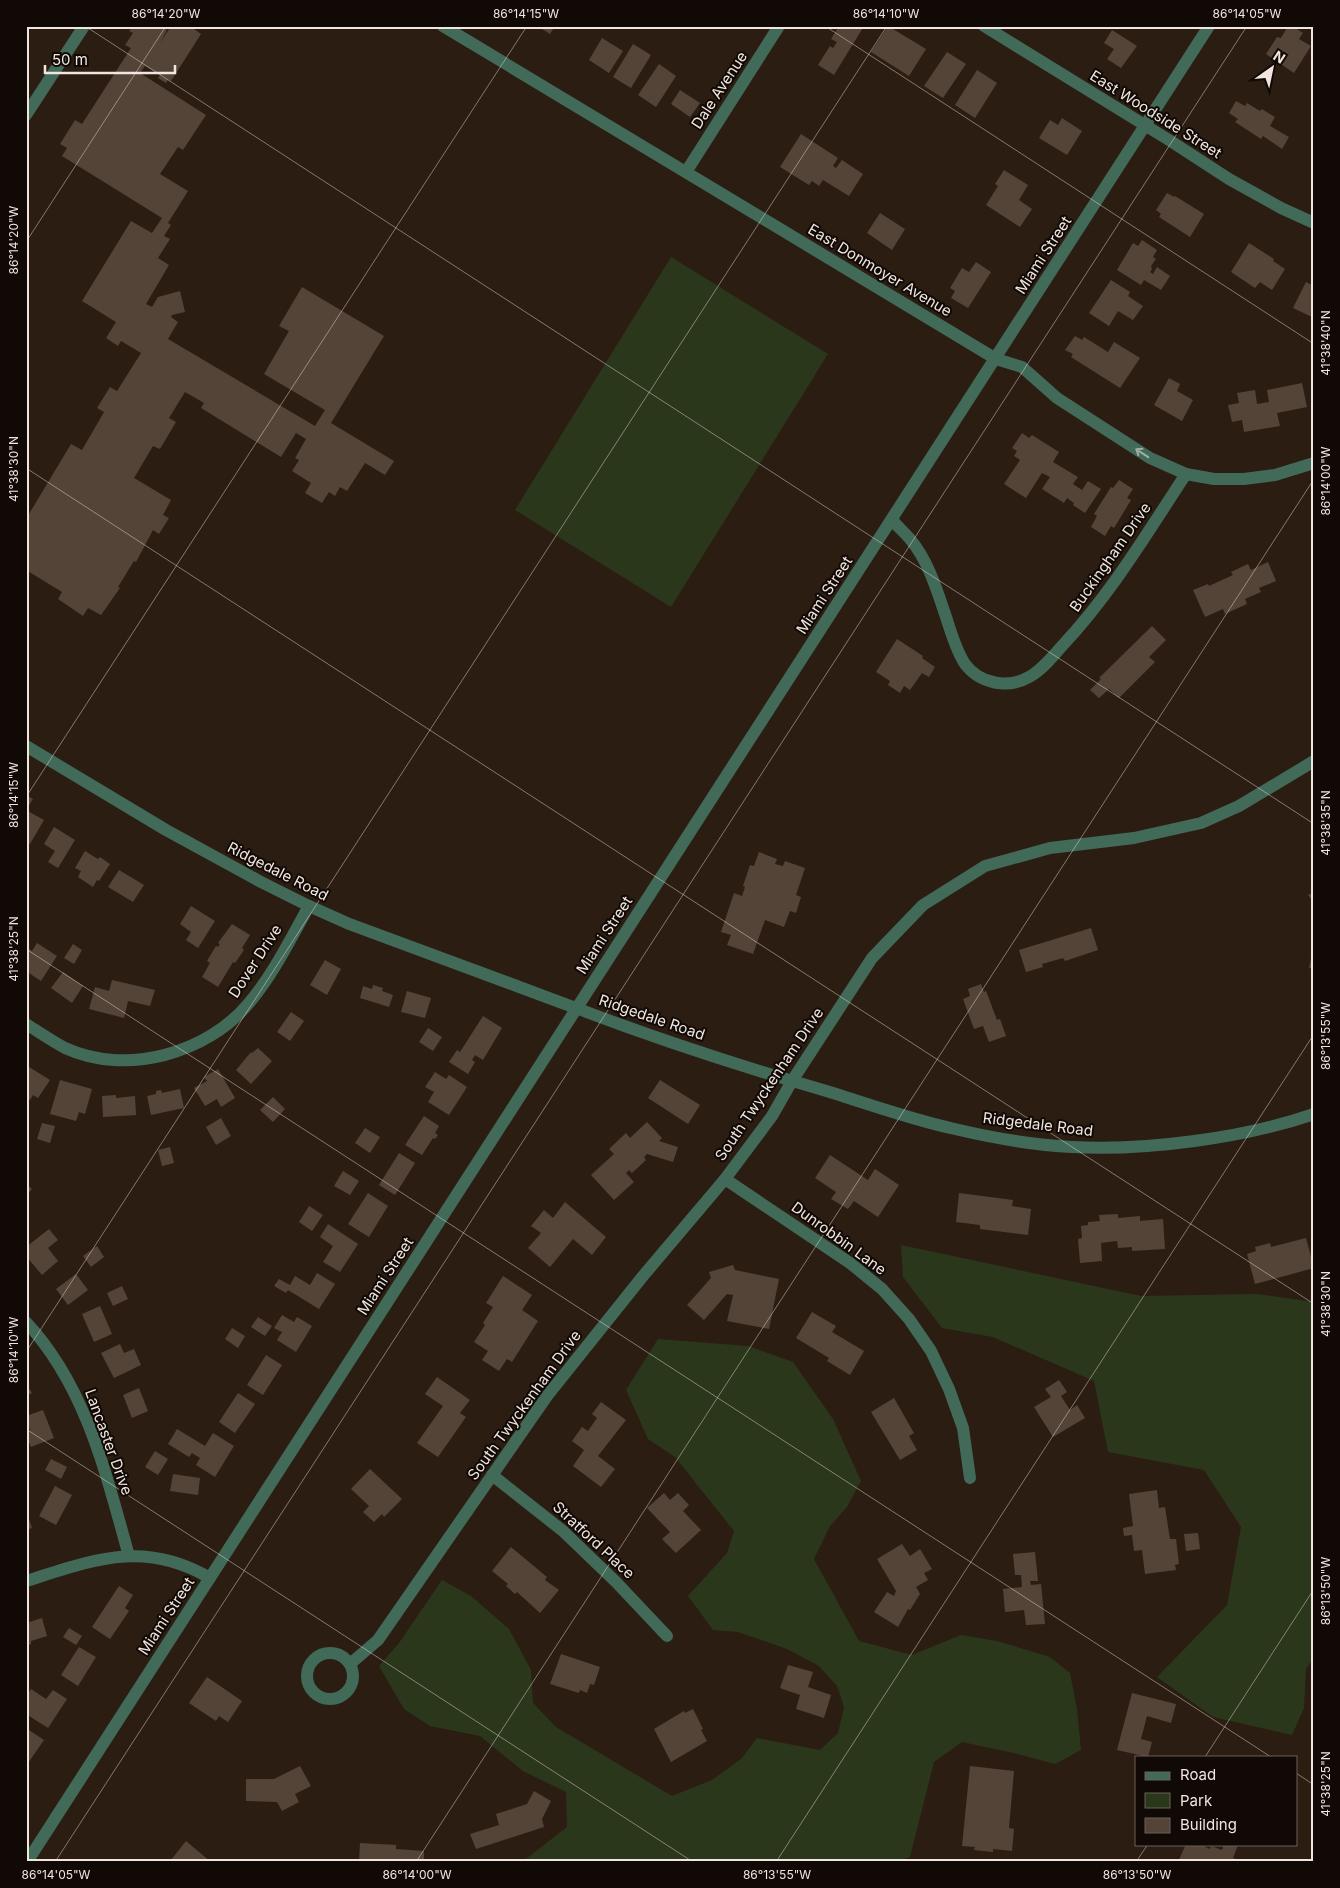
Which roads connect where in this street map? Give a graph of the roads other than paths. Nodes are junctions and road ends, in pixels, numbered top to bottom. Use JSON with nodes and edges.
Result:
{"nodes":[{"id":1,"x":84,"y":26,"type":"edge"},
{"id":2,"x":443,"y":26,"type":"edge"},
{"id":3,"x":779,"y":26,"type":"edge"},
{"id":4,"x":984,"y":26,"type":"edge"},
{"id":5,"x":1209,"y":26,"type":"edge"},
{"id":6,"x":26,"y":115,"type":"edge"},
{"id":7,"x":1145,"y":126,"type":"junction"},
{"id":8,"x":686,"y":172,"type":"junction"},
{"id":9,"x":1314,"y":223,"type":"edge"},
{"id":10,"x":996,"y":359,"type":"junction"},
{"id":11,"x":1314,"y":463,"type":"edge"},
{"id":12,"x":1186,"y":474,"type":"junction"},
{"id":13,"x":892,"y":520,"type":"junction"},
{"id":14,"x":26,"y":746,"type":"edge"},
{"id":15,"x":1314,"y":761,"type":"edge"},
{"id":16,"x":308,"y":906,"type":"junction"},
{"id":17,"x":576,"y":1008,"type":"junction"},
{"id":18,"x":26,"y":1024,"type":"edge"},
{"id":19,"x":792,"y":1081,"type":"junction"},
{"id":20,"x":1314,"y":1114,"type":"edge"},
{"id":21,"x":726,"y":1179,"type":"junction"},
{"id":22,"x":26,"y":1322,"type":"edge"},
{"id":23,"x":492,"y":1475,"type":"junction"},
{"id":24,"x":970,"y":1478,"type":"dead end"},
{"id":25,"x":129,"y":1556,"type":"junction"},
{"id":26,"x":210,"y":1578,"type":"junction"},
{"id":27,"x":26,"y":1581,"type":"edge"},
{"id":28,"x":667,"y":1636,"type":"dead end"},
{"id":29,"x":350,"y":1664,"type":"dead end"},
{"id":30,"x":27,"y":1862,"type":"edge"}],
"edges":[{"from":1,"to":6,"type":"street"},
{"from":2,"to":8,"type":"street","name":"East Donmoyer Avenue"},
{"from":3,"to":8,"type":"street","name":"Dale Avenue"},
{"from":4,"to":7,"type":"street","name":"East Woodside Street"},
{"from":5,"to":7,"type":"street","name":"Miami Street"},
{"from":7,"to":9,"type":"street","name":"East Woodside Street"},
{"from":7,"to":10,"type":"street","name":"Miami Street"},
{"from":8,"to":10,"type":"street","name":"East Donmoyer Avenue"},
{"from":12,"to":10,"type":"street","name":"East Donmoyer Avenue","one_way":true},
{"from":10,"to":13,"type":"street","name":"Miami Street"},
{"from":11,"to":12,"type":"street","name":"East Donmoyer Avenue"},
{"from":12,"to":13,"type":"street","name":"Buckingham Drive"},
{"from":13,"to":17,"type":"street","name":"Miami Street"},
{"from":14,"to":16,"type":"street","name":"Ridgedale Road"},
{"from":15,"to":19,"type":"street","name":"South Twyckenham Drive"},
{"from":16,"to":17,"type":"street","name":"Ridgedale Road"},
{"from":16,"to":18,"type":"street","name":"Dover Drive"},
{"from":17,"to":19,"type":"street","name":"Ridgedale Road"},
{"from":17,"to":26,"type":"street","name":"Miami Street"},
{"from":19,"to":20,"type":"street","name":"Ridgedale Road"},
{"from":19,"to":21,"type":"street","name":"South Twyckenham Drive"},
{"from":21,"to":23,"type":"street","name":"South Twyckenham Drive"},
{"from":21,"to":24,"type":"street","name":"Dunrobbin Lane"},
{"from":22,"to":25,"type":"street","name":"Lancaster Drive"},
{"from":23,"to":28,"type":"street","name":"Stratford Place"},
{"from":23,"to":29,"type":"street","name":"South Twyckenham Drive"},
{"from":25,"to":26,"type":"street"},
{"from":25,"to":27,"type":"street"},
{"from":26,"to":30,"type":"street","name":"Miami Street"}]}
